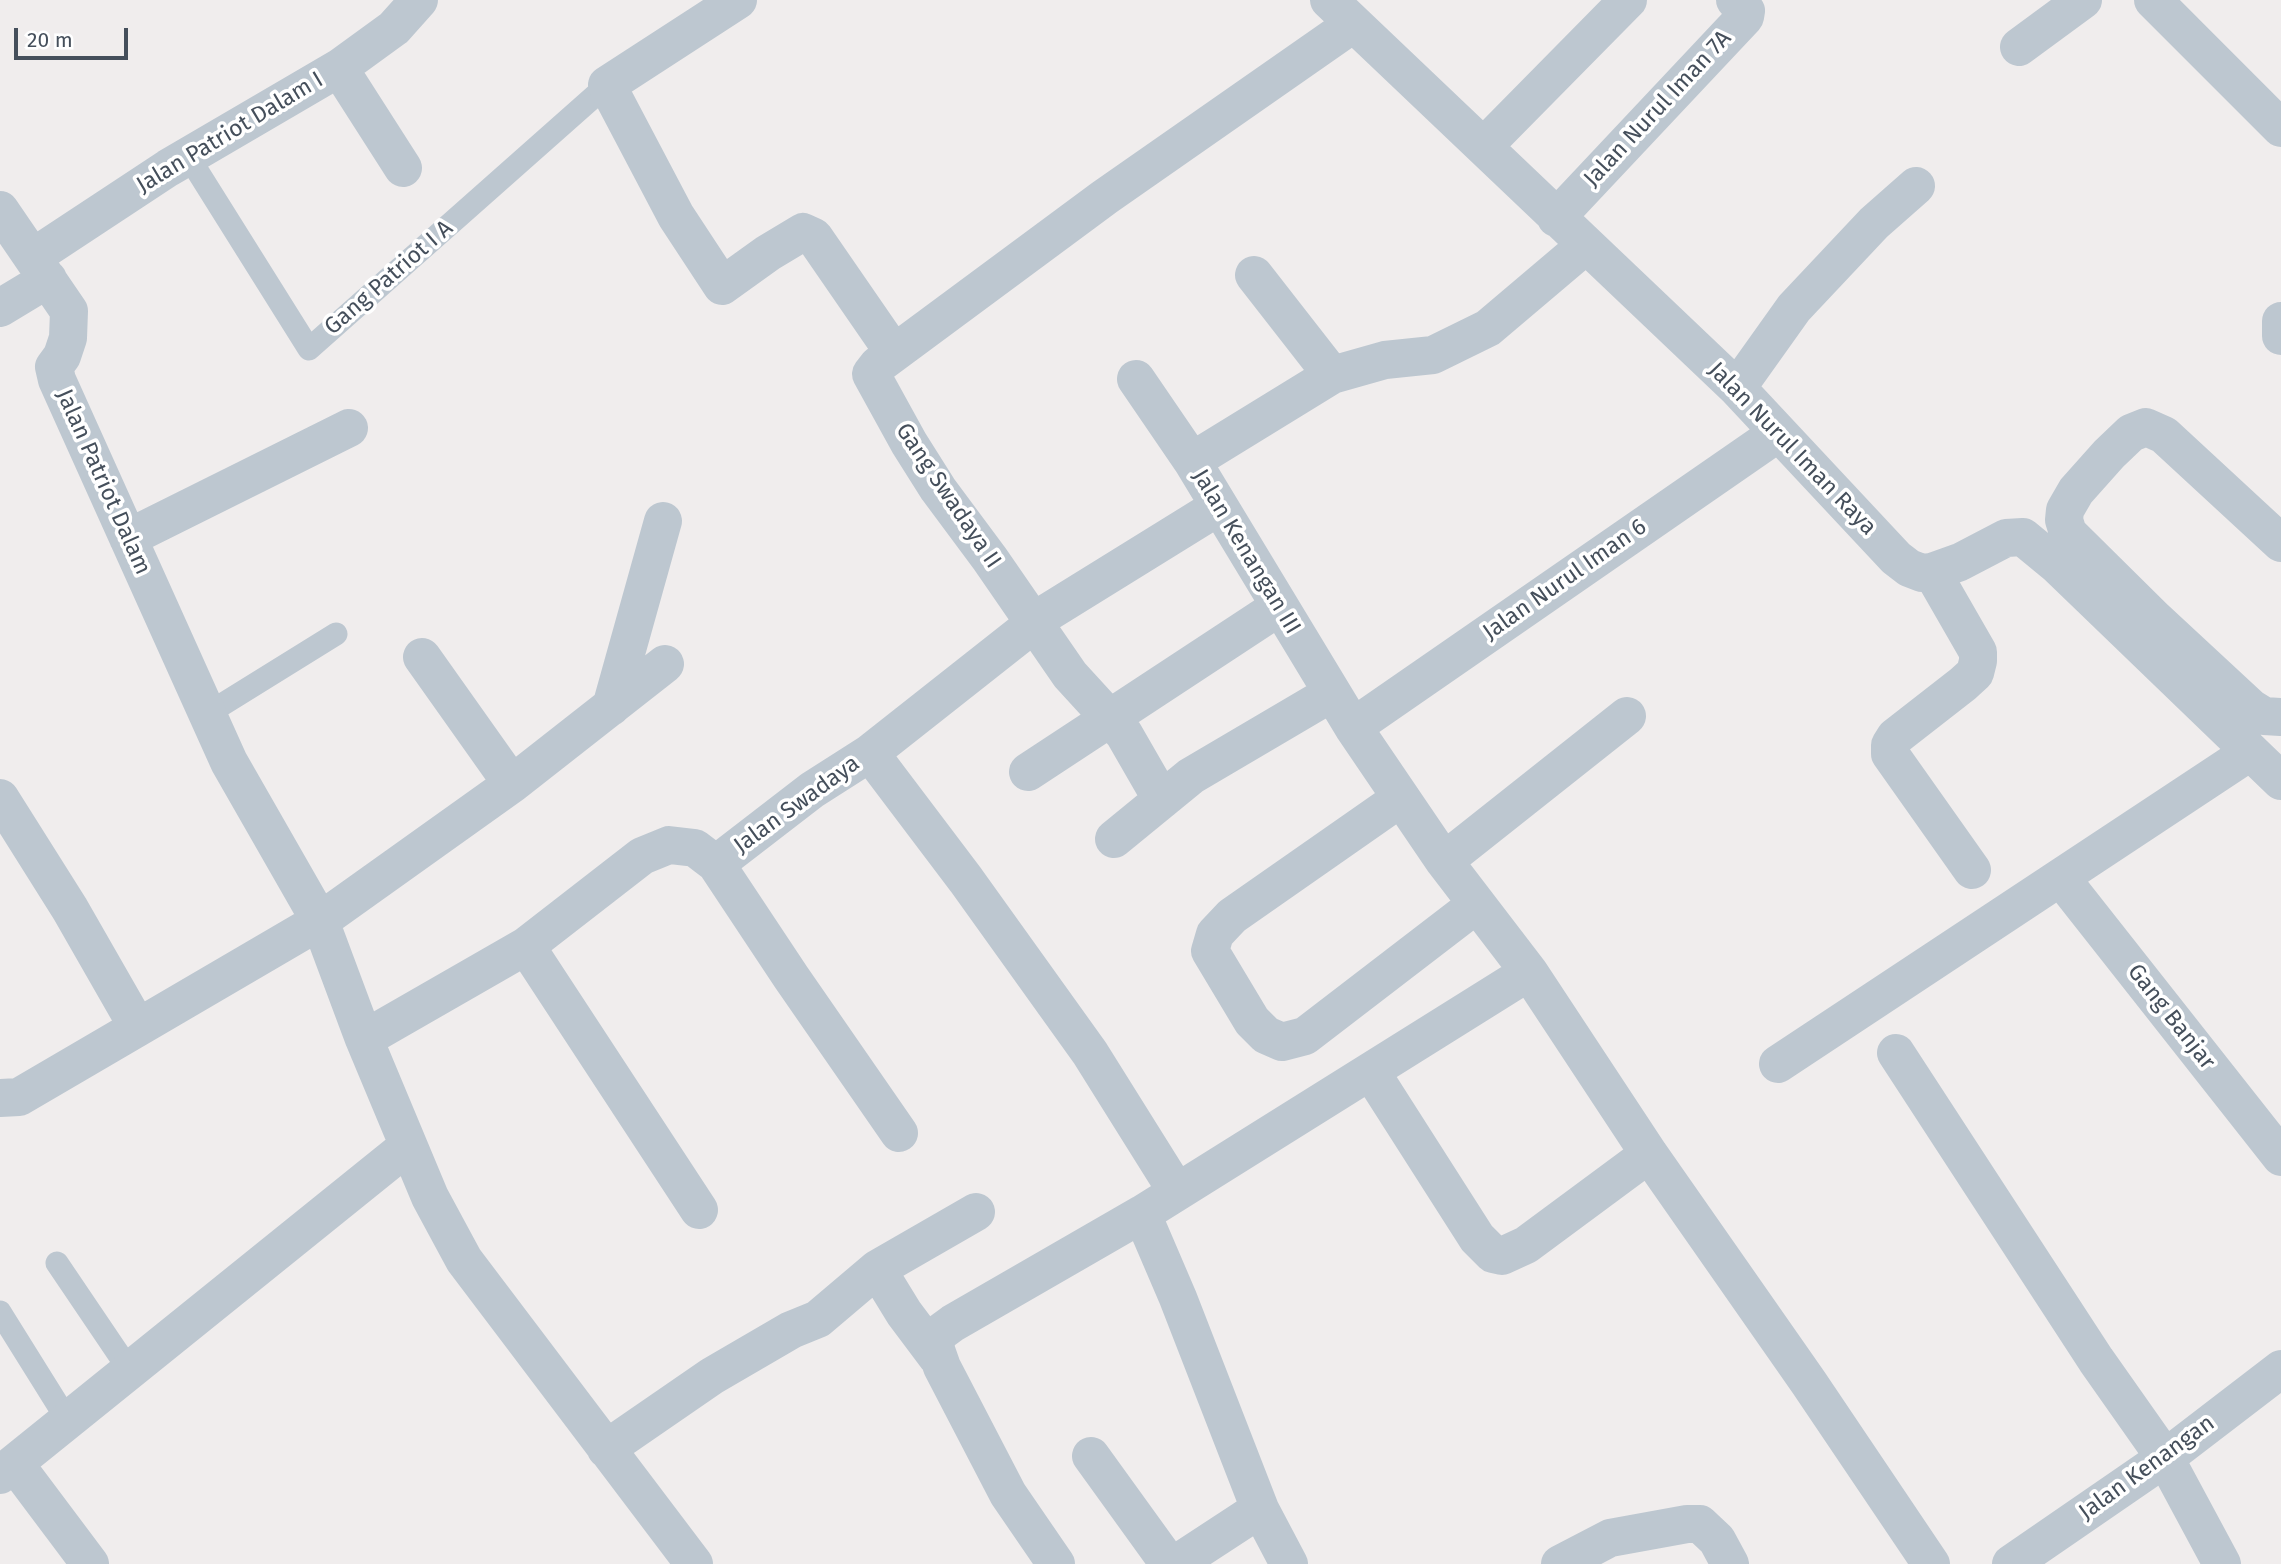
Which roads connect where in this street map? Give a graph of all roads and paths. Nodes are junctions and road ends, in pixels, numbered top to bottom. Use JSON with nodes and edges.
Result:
{"nodes":[{"id":1,"x":419,"y":0,"type":"edge"},
{"id":2,"x":738,"y":0,"type":"edge"},
{"id":3,"x":1628,"y":0,"type":"edge"},
{"id":4,"x":1735,"y":0,"type":"edge"},
{"id":5,"x":2083,"y":0,"type":"edge"},
{"id":6,"x":2154,"y":0,"type":"edge"},
{"id":7,"x":1341,"y":12,"type":"edge"},
{"id":8,"x":2019,"y":47,"type":"dead end"},
{"id":9,"x":339,"y":68,"type":"junction"},
{"id":10,"x":607,"y":85,"type":"junction"},
{"id":11,"x":2281,"y":128,"type":"edge"},
{"id":12,"x":1484,"y":146,"type":"junction"},
{"id":13,"x":188,"y":156,"type":"junction"},
{"id":14,"x":403,"y":169,"type":"dead end"},
{"id":15,"x":1916,"y":186,"type":"dead end"},
{"id":16,"x":0,"y":210,"type":"edge"},
{"id":17,"x":1556,"y":218,"type":"junction"},
{"id":18,"x":1586,"y":245,"type":"junction"},
{"id":19,"x":41,"y":268,"type":"junction"},
{"id":20,"x":1254,"y":275,"type":"dead end"},
{"id":21,"x":0,"y":308,"type":"edge"},
{"id":22,"x":2281,"y":321,"type":"edge"},
{"id":23,"x":2281,"y":336,"type":"edge"},
{"id":24,"x":894,"y":353,"type":"junction"},
{"id":25,"x":1332,"y":375,"type":"junction"},
{"id":26,"x":1136,"y":379,"type":"dead end"},
{"id":27,"x":1737,"y":388,"type":"junction"},
{"id":28,"x":349,"y":428,"type":"dead end"},
{"id":29,"x":1778,"y":433,"type":"junction"},
{"id":30,"x":1192,"y":461,"type":"junction"},
{"id":31,"x":1218,"y":507,"type":"junction"},
{"id":32,"x":663,"y":521,"type":"dead end"},
{"id":33,"x":128,"y":538,"type":"junction"},
{"id":34,"x":2281,"y":542,"type":"edge"},
{"id":35,"x":1932,"y":572,"type":"junction"},
{"id":36,"x":1279,"y":607,"type":"junction"},
{"id":37,"x":1035,"y":623,"type":"junction"},
{"id":38,"x":336,"y":634,"type":"dead end"},
{"id":39,"x":422,"y":657,"type":"dead end"},
{"id":40,"x":665,"y":664,"type":"dead end"},
{"id":41,"x":1332,"y":693,"type":"junction"},
{"id":42,"x":611,"y":707,"type":"junction"},
{"id":43,"x":207,"y":714,"type":"junction"},
{"id":44,"x":1627,"y":716,"type":"dead end"},
{"id":45,"x":1109,"y":717,"type":"junction"},
{"id":46,"x":2281,"y":717,"type":"edge"},
{"id":47,"x":1353,"y":727,"type":"junction"},
{"id":48,"x":2250,"y":752,"type":"junction"},
{"id":49,"x":870,"y":753,"type":"junction"},
{"id":50,"x":1028,"y":772,"type":"dead end"},
{"id":51,"x":2281,"y":781,"type":"edge"},
{"id":52,"x":512,"y":784,"type":"junction"},
{"id":53,"x":0,"y":798,"type":"edge"},
{"id":54,"x":1401,"y":798,"type":"junction"},
{"id":55,"x":1163,"y":800,"type":"junction"},
{"id":56,"x":1114,"y":838,"type":"dead end"},
{"id":57,"x":1444,"y":861,"type":"junction"},
{"id":58,"x":716,"y":864,"type":"junction"},
{"id":59,"x":1972,"y":870,"type":"dead end"},
{"id":60,"x":2061,"y":878,"type":"junction"},
{"id":61,"x":1477,"y":904,"type":"junction"},
{"id":62,"x":320,"y":921,"type":"junction"},
{"id":63,"x":526,"y":946,"type":"junction"},
{"id":64,"x":1530,"y":972,"type":"junction"},
{"id":65,"x":137,"y":1026,"type":"junction"},
{"id":66,"x":364,"y":1040,"type":"junction"},
{"id":67,"x":1896,"y":1053,"type":"dead end"},
{"id":68,"x":1778,"y":1064,"type":"dead end"},
{"id":69,"x":1371,"y":1072,"type":"junction"},
{"id":70,"x":0,"y":1098,"type":"edge"},
{"id":71,"x":899,"y":1132,"type":"dead end"},
{"id":72,"x":408,"y":1146,"type":"junction"},
{"id":73,"x":1649,"y":1154,"type":"junction"},
{"id":74,"x":2281,"y":1157,"type":"edge"},
{"id":75,"x":1177,"y":1192,"type":"junction"},
{"id":76,"x":699,"y":1210,"type":"dead end"},
{"id":77,"x":976,"y":1212,"type":"dead end"},
{"id":78,"x":1142,"y":1214,"type":"junction"},
{"id":79,"x":57,"y":1263,"type":"dead end"},
{"id":80,"x":877,"y":1269,"type":"junction"},
{"id":81,"x":0,"y":1312,"type":"edge"},
{"id":82,"x":937,"y":1357,"type":"junction"},
{"id":83,"x":2281,"y":1369,"type":"edge"},
{"id":84,"x":130,"y":1371,"type":"junction"},
{"id":85,"x":68,"y":1421,"type":"junction"},
{"id":86,"x":606,"y":1449,"type":"junction"},
{"id":87,"x":1091,"y":1456,"type":"dead end"},
{"id":88,"x":2165,"y":1458,"type":"junction"},
{"id":89,"x":7,"y":1470,"type":"edge"},
{"id":90,"x":1260,"y":1509,"type":"junction"},
{"id":91,"x":1569,"y":1558,"type":"edge"},
{"id":92,"x":90,"y":1564,"type":"edge"},
{"id":93,"x":694,"y":1564,"type":"edge"},
{"id":94,"x":1056,"y":1564,"type":"edge"},
{"id":95,"x":1169,"y":1564,"type":"edge"},
{"id":96,"x":1176,"y":1564,"type":"edge"},
{"id":97,"x":1289,"y":1564,"type":"edge"},
{"id":98,"x":1730,"y":1564,"type":"edge"},
{"id":99,"x":1931,"y":1564,"type":"edge"},
{"id":100,"x":2011,"y":1564,"type":"edge"},
{"id":101,"x":2222,"y":1564,"type":"edge"}],
"edges":[{"from":1,"to":9,"type":"street","name":"Jalan Patriot Dalam I"},
{"from":2,"to":10,"type":"street"},
{"from":3,"to":12,"type":"street"},
{"from":4,"to":17,"type":"street","name":"Jalan Nurul Iman 7A"},
{"from":5,"to":8,"type":"street"},
{"from":6,"to":11,"type":"street"},
{"from":7,"to":12,"type":"street","name":"Jalan Nurul Iman Raya"},
{"from":7,"to":24,"type":"street"},
{"from":9,"to":13,"type":"street","name":"Jalan Patriot Dalam I"},
{"from":9,"to":14,"type":"street"},
{"from":10,"to":13,"type":"lane","name":"Gang Patriot I A"},
{"from":10,"to":24,"type":"street"},
{"from":12,"to":17,"type":"street","name":"Jalan Nurul Iman Raya"},
{"from":13,"to":19,"type":"street","name":"Jalan Patriot Dalam I"},
{"from":15,"to":27,"type":"street"},
{"from":16,"to":19,"type":"street","name":"Jalan Patriot Dalam"},
{"from":17,"to":18,"type":"street","name":"Jalan Nurul Iman Raya"},
{"from":18,"to":25,"type":"street"},
{"from":18,"to":27,"type":"street","name":"Jalan Nurul Iman Raya"},
{"from":19,"to":21,"type":"street","name":"Jalan Patriot Dalam I"},
{"from":19,"to":33,"type":"street","name":"Jalan Patriot Dalam"},
{"from":20,"to":25,"type":"street"},
{"from":22,"to":23,"type":"street"},
{"from":24,"to":37,"type":"street","name":"Gang Swadaya II"},
{"from":25,"to":30,"type":"street"},
{"from":26,"to":30,"type":"street","name":"Jalan Kenangan III"},
{"from":27,"to":29,"type":"street","name":"Jalan Nurul Iman Raya"},
{"from":28,"to":33,"type":"street"},
{"from":29,"to":35,"type":"street","name":"Jalan Nurul Iman Raya"},
{"from":29,"to":47,"type":"street","name":"Jalan Nurul Iman 6"},
{"from":30,"to":31,"type":"street","name":"Jalan Kenangan III"},
{"from":31,"to":36,"type":"street","name":"Jalan Kenangan III"},
{"from":31,"to":37,"type":"street","name":"Jalan Swadaya"},
{"from":32,"to":42,"type":"street"},
{"from":33,"to":43,"type":"street","name":"Jalan Patriot Dalam"},
{"from":34,"to":46,"type":"street"},
{"from":35,"to":48,"type":"street"},
{"from":35,"to":59,"type":"street"},
{"from":36,"to":41,"type":"street","name":"Jalan Kenangan III"},
{"from":36,"to":45,"type":"street"},
{"from":37,"to":45,"type":"street"},
{"from":37,"to":49,"type":"street","name":"Jalan Swadaya"},
{"from":38,"to":43,"type":"lane"},
{"from":39,"to":52,"type":"street"},
{"from":40,"to":42,"type":"street"},
{"from":41,"to":47,"type":"street","name":"Jalan Kenangan III"},
{"from":41,"to":55,"type":"street"},
{"from":42,"to":52,"type":"street"},
{"from":43,"to":62,"type":"street","name":"Jalan Patriot Dalam"},
{"from":44,"to":57,"type":"street"},
{"from":45,"to":50,"type":"street"},
{"from":45,"to":55,"type":"street"},
{"from":47,"to":54,"type":"street","name":"Jalan Kenangan III"},
{"from":48,"to":51,"type":"street"},
{"from":48,"to":60,"type":"street"},
{"from":49,"to":58,"type":"street","name":"Jalan Swadaya"},
{"from":49,"to":75,"type":"street"},
{"from":52,"to":62,"type":"street"},
{"from":53,"to":65,"type":"street"},
{"from":54,"to":57,"type":"street","name":"Jalan Kenangan III"},
{"from":54,"to":61,"type":"street"},
{"from":55,"to":56,"type":"street"},
{"from":57,"to":61,"type":"street","name":"Jalan Kenangan III"},
{"from":58,"to":63,"type":"street","name":"Jalan Swadaya"},
{"from":58,"to":71,"type":"street"},
{"from":60,"to":68,"type":"street"},
{"from":60,"to":74,"type":"street","name":"Gang Banjar"},
{"from":61,"to":64,"type":"street","name":"Jalan Kenangan III"},
{"from":62,"to":65,"type":"street"},
{"from":62,"to":66,"type":"street","name":"Jalan Patriot Dalam"},
{"from":63,"to":66,"type":"street","name":"Jalan Swadaya"},
{"from":63,"to":76,"type":"street"},
{"from":64,"to":69,"type":"street"},
{"from":64,"to":73,"type":"street","name":"Jalan Kenangan III"},
{"from":65,"to":70,"type":"street"},
{"from":66,"to":72,"type":"street","name":"Jalan Patriot Dalam"},
{"from":67,"to":88,"type":"street"},
{"from":69,"to":73,"type":"street"},
{"from":69,"to":75,"type":"street"},
{"from":72,"to":84,"type":"street"},
{"from":72,"to":86,"type":"street","name":"Jalan Patriot Dalam"},
{"from":73,"to":99,"type":"street","name":"Jalan Kenangan III"},
{"from":75,"to":78,"type":"street"},
{"from":77,"to":80,"type":"street"},
{"from":78,"to":82,"type":"street"},
{"from":78,"to":90,"type":"street"},
{"from":79,"to":84,"type":"lane"},
{"from":80,"to":82,"type":"street"},
{"from":80,"to":86,"type":"street"},
{"from":81,"to":85,"type":"lane"},
{"from":82,"to":94,"type":"street"},
{"from":83,"to":88,"type":"street","name":"Jalan Kenangan"},
{"from":84,"to":85,"type":"street"},
{"from":85,"to":89,"type":"street"},
{"from":86,"to":93,"type":"street","name":"Jalan Patriot Dalam"},
{"from":87,"to":95,"type":"street"},
{"from":88,"to":100,"type":"street","name":"Jalan Kenangan"},
{"from":88,"to":101,"type":"street"},
{"from":89,"to":92,"type":"street"},
{"from":90,"to":96,"type":"street"},
{"from":90,"to":97,"type":"street"},
{"from":91,"to":98,"type":"street"}]}
